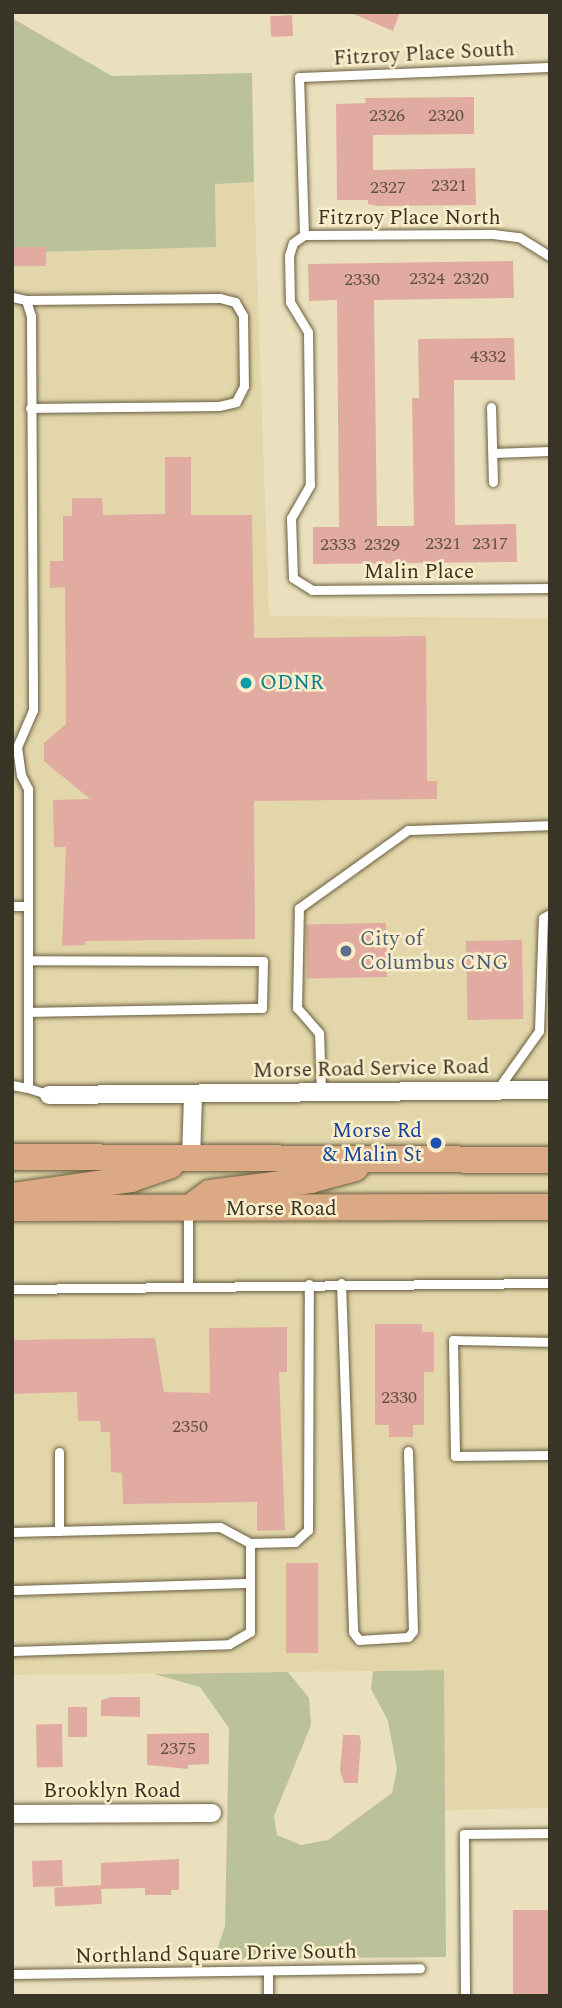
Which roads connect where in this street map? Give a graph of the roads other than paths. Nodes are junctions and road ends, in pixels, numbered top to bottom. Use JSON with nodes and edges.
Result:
{"nodes":[{"id":1,"x":550,"y":67,"type":"edge"},
{"id":2,"x":304,"y":235,"type":"junction"},
{"id":3,"x":550,"y":256,"type":"edge"},
{"id":4,"x":12,"y":297,"type":"edge"},
{"id":5,"x":26,"y":300,"type":"junction"},
{"id":6,"x":491,"y":407,"type":"dead end"},
{"id":7,"x":30,"y":408,"type":"junction"},
{"id":8,"x":550,"y":451,"type":"edge"},
{"id":9,"x":493,"y":453,"type":"junction"},
{"id":10,"x":493,"y":482,"type":"dead end"},
{"id":11,"x":550,"y":588,"type":"edge"},
{"id":12,"x":550,"y":825,"type":"edge"},
{"id":13,"x":12,"y":906,"type":"edge"},
{"id":14,"x":28,"y":906,"type":"junction"},
{"id":15,"x":550,"y":915,"type":"edge"},
{"id":16,"x":28,"y":960,"type":"junction"},
{"id":17,"x":28,"y":1012,"type":"junction"},
{"id":18,"x":12,"y":1085,"type":"edge"},
{"id":19,"x":28,"y":1088,"type":"junction"},
{"id":20,"x":497,"y":1090,"type":"junction"},
{"id":21,"x":550,"y":1090,"type":"edge"},
{"id":22,"x":321,"y":1092,"type":"junction"},
{"id":23,"x":193,"y":1094,"type":"junction"},
{"id":24,"x":49,"y":1095,"type":"joint"},
{"id":25,"x":12,"y":1157,"type":"edge"},
{"id":26,"x":191,"y":1158,"type":"junction"},
{"id":27,"x":391,"y":1159,"type":"junction"},
{"id":28,"x":550,"y":1160,"type":"edge"},
{"id":29,"x":12,"y":1196,"type":"edge"},
{"id":30,"x":550,"y":1207,"type":"edge"},
{"id":31,"x":12,"y":1208,"type":"edge"},
{"id":32,"x":188,"y":1209,"type":"junction"},
{"id":33,"x":341,"y":1283,"type":"junction"},
{"id":34,"x":550,"y":1283,"type":"edge"},
{"id":35,"x":309,"y":1284,"type":"junction"},
{"id":36,"x":188,"y":1285,"type":"junction"},
{"id":37,"x":12,"y":1289,"type":"edge"},
{"id":38,"x":550,"y":1342,"type":"edge"},
{"id":39,"x":408,"y":1451,"type":"dead end"},
{"id":40,"x":59,"y":1452,"type":"dead end"},
{"id":41,"x":550,"y":1455,"type":"edge"},
{"id":42,"x":59,"y":1531,"type":"junction"},
{"id":43,"x":12,"y":1532,"type":"edge"},
{"id":44,"x":250,"y":1543,"type":"junction"},
{"id":45,"x":248,"y":1583,"type":"junction"},
{"id":46,"x":12,"y":1590,"type":"edge"},
{"id":47,"x":12,"y":1651,"type":"edge"},
{"id":48,"x":212,"y":1813,"type":"dead end"},
{"id":49,"x":12,"y":1814,"type":"edge"},
{"id":50,"x":550,"y":1833,"type":"edge"},
{"id":51,"x":420,"y":1968,"type":"dead end"},
{"id":52,"x":268,"y":1971,"type":"junction"},
{"id":53,"x":12,"y":1974,"type":"edge"},
{"id":54,"x":268,"y":1996,"type":"edge"},
{"id":55,"x":465,"y":1996,"type":"edge"}],
"edges":[{"from":1,"to":2,"type":"lane","name":"Fitzroy Place South"},
{"from":2,"to":3,"type":"lane","name":"Fitzroy Place North"},
{"from":2,"to":11,"type":"lane","name":"Malin Place"},
{"from":4,"to":5,"type":"lane"},
{"from":5,"to":7,"type":"lane"},
{"from":5,"to":7,"type":"lane"},
{"from":6,"to":9,"type":"lane"},
{"from":7,"to":14,"type":"lane"},
{"from":8,"to":9,"type":"lane"},
{"from":9,"to":10,"type":"lane"},
{"from":12,"to":22,"type":"lane"},
{"from":13,"to":14,"type":"lane"},
{"from":14,"to":16,"type":"lane"},
{"from":15,"to":20,"type":"lane"},
{"from":16,"to":17,"type":"lane"},
{"from":16,"to":17,"type":"lane"},
{"from":17,"to":19,"type":"lane"},
{"from":18,"to":19,"type":"lane"},
{"from":19,"to":24,"type":"lane"},
{"from":20,"to":21,"type":"street","name":"Morse Road Service Road"},
{"from":20,"to":22,"type":"street","name":"Morse Road Service Road"},
{"from":22,"to":23,"type":"street","name":"Morse Road Service Road"},
{"from":23,"to":24,"type":"street","name":"Morse Road Service Road"},
{"from":23,"to":26,"type":"street"},
{"from":25,"to":26,"type":"main road"},
{"from":26,"to":27,"type":"main road"},
{"from":26,"to":29,"type":"main road"},
{"from":27,"to":28,"type":"main road"},
{"from":27,"to":32,"type":"main road"},
{"from":30,"to":32,"type":"main road","name":"Morse Road"},
{"from":31,"to":32,"type":"main road","name":"Morse Road"},
{"from":32,"to":36,"type":"lane"},
{"from":33,"to":34,"type":"lane"},
{"from":33,"to":35,"type":"lane"},
{"from":33,"to":39,"type":"lane"},
{"from":35,"to":36,"type":"lane"},
{"from":35,"to":44,"type":"lane"},
{"from":36,"to":37,"type":"lane"},
{"from":38,"to":41,"type":"lane"},
{"from":40,"to":42,"type":"lane"},
{"from":42,"to":43,"type":"lane"},
{"from":42,"to":44,"type":"lane"},
{"from":44,"to":45,"type":"lane"},
{"from":45,"to":46,"type":"lane"},
{"from":45,"to":47,"type":"lane"},
{"from":48,"to":49,"type":"street","name":"Brooklyn Road"},
{"from":50,"to":55,"type":"lane"},
{"from":51,"to":52,"type":"lane","name":"Northland Square Drive South"},
{"from":52,"to":53,"type":"lane","name":"Northland Square Drive South"},
{"from":52,"to":54,"type":"lane"}]}
